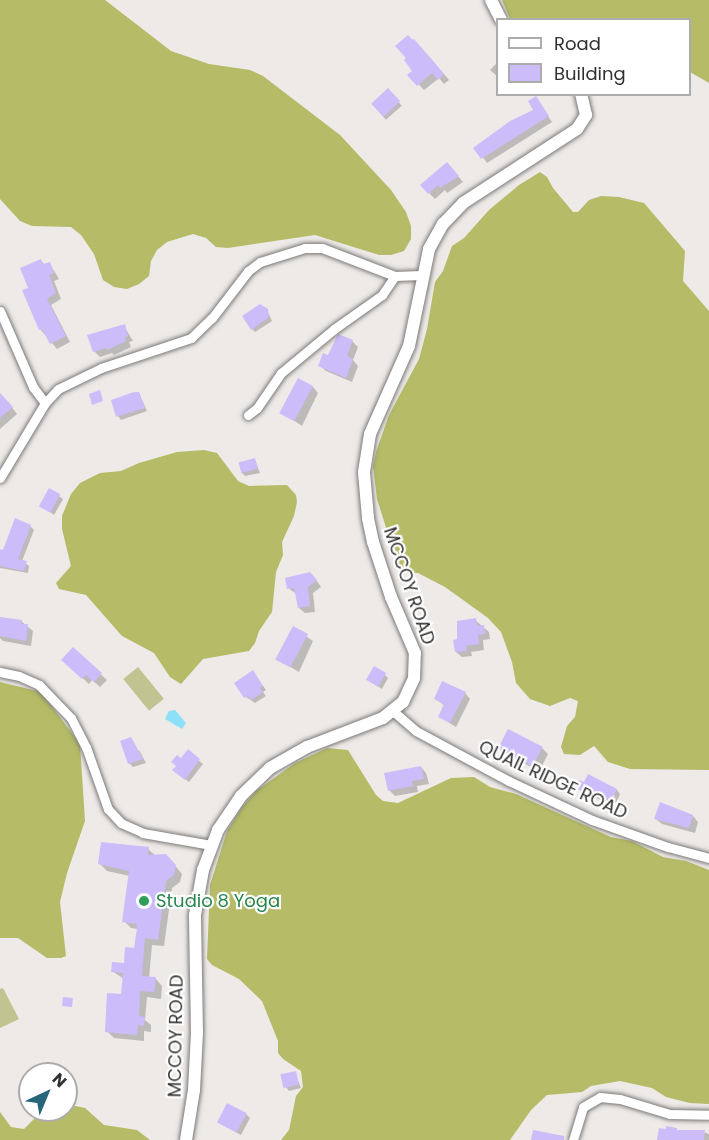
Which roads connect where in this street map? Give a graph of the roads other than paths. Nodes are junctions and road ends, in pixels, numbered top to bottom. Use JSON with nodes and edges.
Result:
{"nodes":[{"id":1,"x":491,"y":0,"type":"edge"},
{"id":2,"x":500,"y":18,"type":"edge"},
{"id":3,"x":581,"y":96,"type":"edge"},
{"id":4,"x":422,"y":275,"type":"junction"},
{"id":5,"x":395,"y":276,"type":"junction"},
{"id":6,"x":0,"y":311,"type":"edge"},
{"id":7,"x":45,"y":403,"type":"junction"},
{"id":8,"x":249,"y":416,"type":"dead end"},
{"id":9,"x":3,"y":467,"type":"edge"},
{"id":10,"x":0,"y":478,"type":"edge"},
{"id":11,"x":0,"y":672,"type":"edge"},
{"id":12,"x":393,"y":711,"type":"junction"},
{"id":13,"x":211,"y":845,"type":"junction"},
{"id":14,"x":709,"y":858,"type":"edge"},
{"id":15,"x":709,"y":1115,"type":"edge"},
{"id":16,"x":186,"y":1140,"type":"edge"},
{"id":17,"x":573,"y":1140,"type":"edge"}],
"edges":[{"from":1,"to":2,"type":"street"},
{"from":3,"to":4,"type":"street","name":"MCCOY ROAD"},
{"from":4,"to":5,"type":"street"},
{"from":4,"to":12,"type":"street","name":"MCCOY ROAD"},
{"from":5,"to":7,"type":"street"},
{"from":5,"to":8,"type":"street"},
{"from":6,"to":7,"type":"street"},
{"from":7,"to":9,"type":"street"},
{"from":9,"to":10,"type":"street"},
{"from":11,"to":13,"type":"street"},
{"from":12,"to":13,"type":"street","name":"MCCOY ROAD"},
{"from":12,"to":14,"type":"street","name":"QUAIL RIDGE ROAD"},
{"from":13,"to":16,"type":"street","name":"MCCOY ROAD"},
{"from":15,"to":17,"type":"street"}]}
